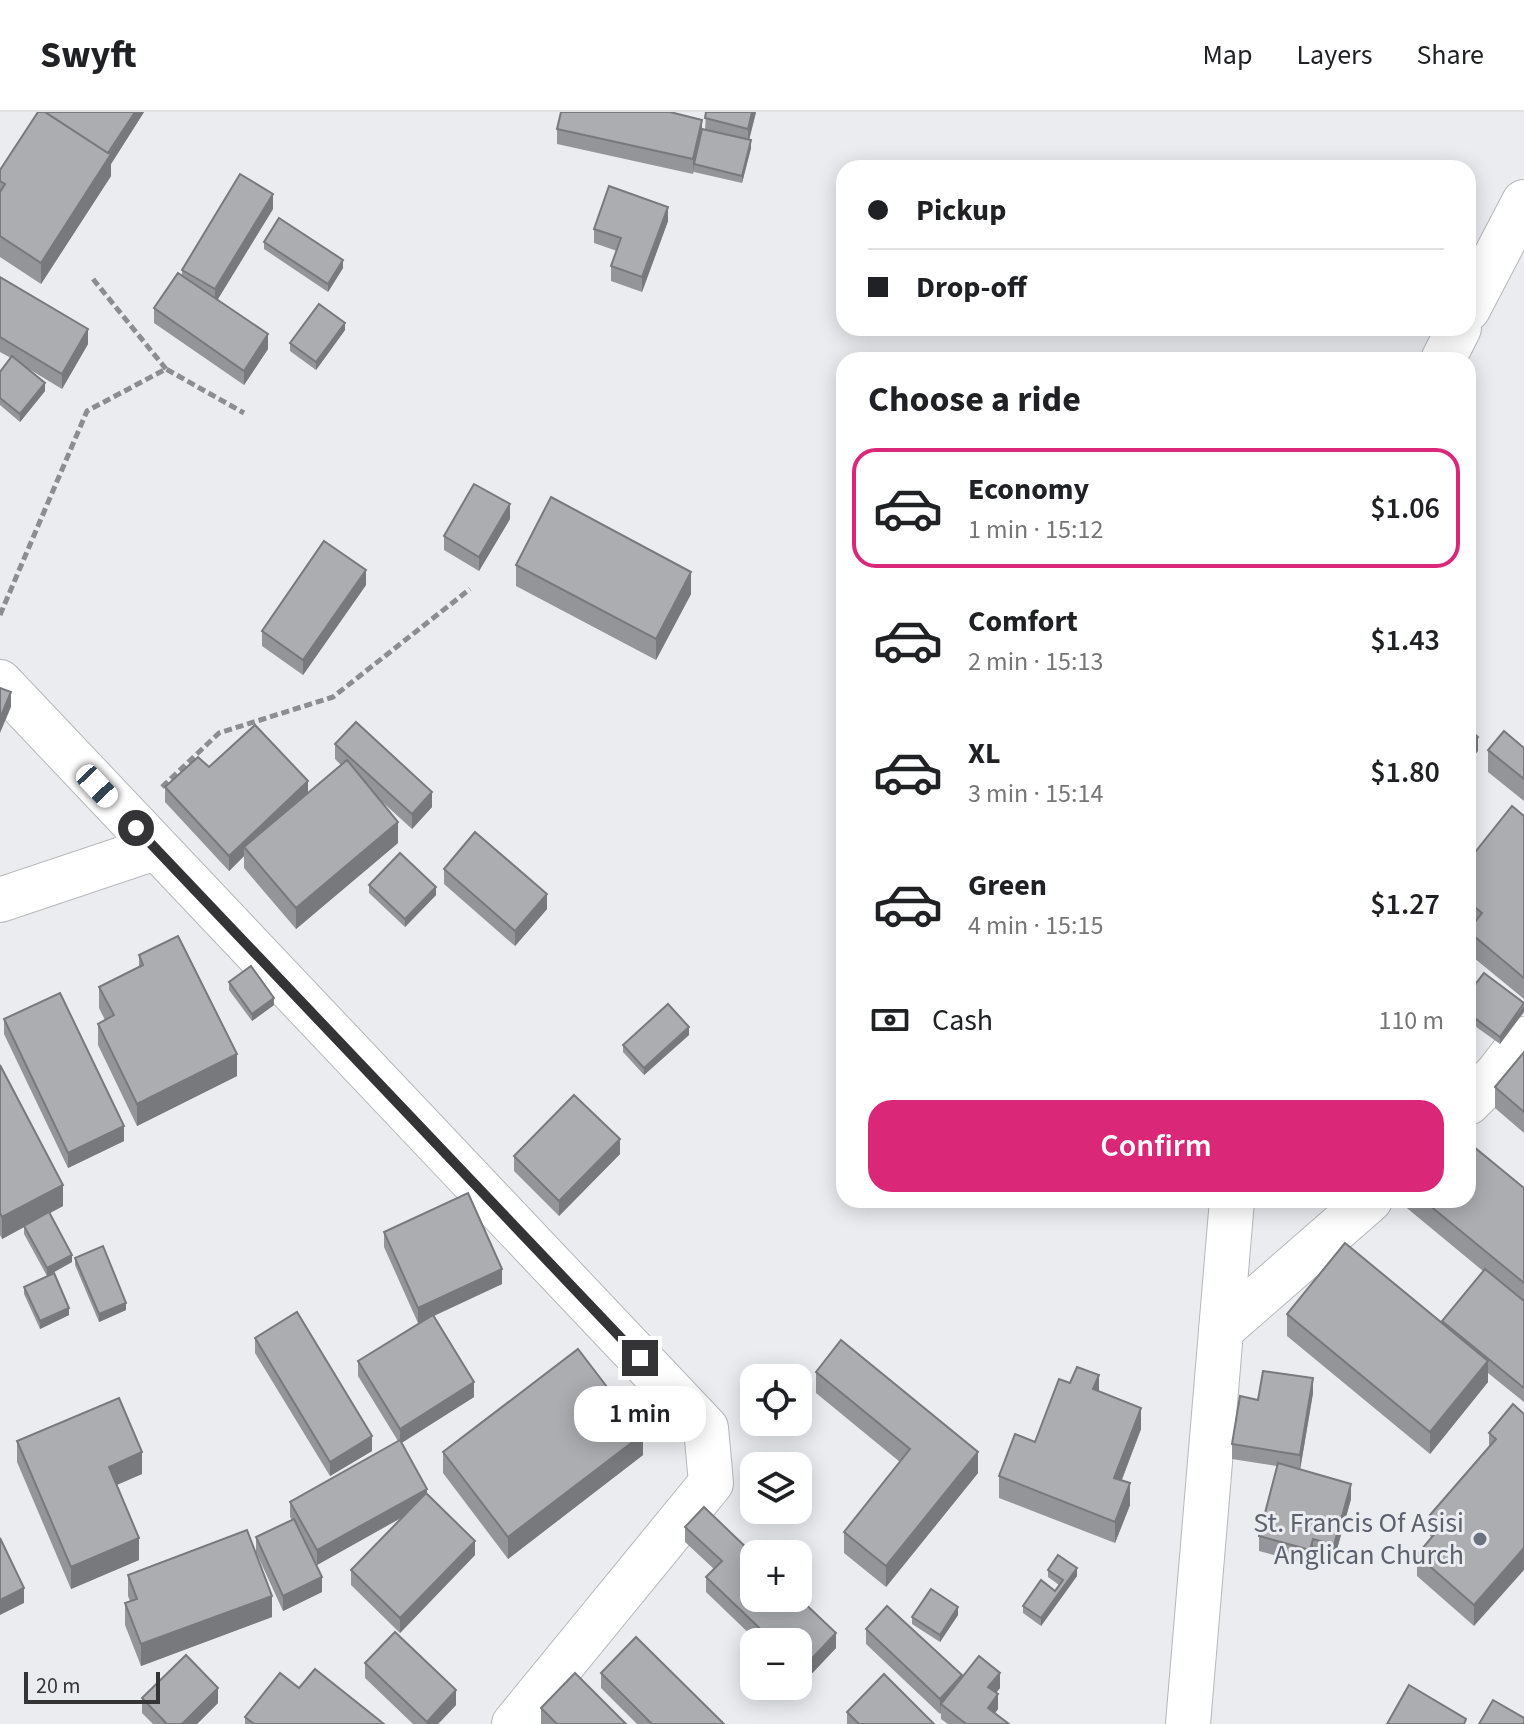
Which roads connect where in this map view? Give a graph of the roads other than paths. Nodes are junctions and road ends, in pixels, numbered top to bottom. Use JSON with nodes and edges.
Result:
{"nodes":[{"id":1,"x":1524,"y":202,"type":"edge"},
{"id":2,"x":1476,"y":294,"type":"edge"},
{"id":3,"x":0,"y":682,"type":"edge"},
{"id":4,"x":155,"y":848,"type":"junction"},
{"id":5,"x":0,"y":900,"type":"edge"},
{"id":6,"x":1524,"y":1039,"type":"edge"},
{"id":7,"x":1476,"y":1095,"type":"edge"},
{"id":8,"x":1231,"y":1208,"type":"edge"},
{"id":9,"x":1361,"y":1208,"type":"edge"},
{"id":10,"x":1221,"y":1330,"type":"junction"},
{"id":11,"x":514,"y":1724,"type":"edge"},
{"id":12,"x":1188,"y":1724,"type":"edge"}],
"edges":[{"from":1,"to":2,"type":"street"},
{"from":3,"to":4,"type":"street"},
{"from":4,"to":5,"type":"street"},
{"from":4,"to":11,"type":"street"},
{"from":6,"to":7,"type":"street"},
{"from":8,"to":10,"type":"street"},
{"from":9,"to":10,"type":"street"},
{"from":10,"to":12,"type":"street"}]}
